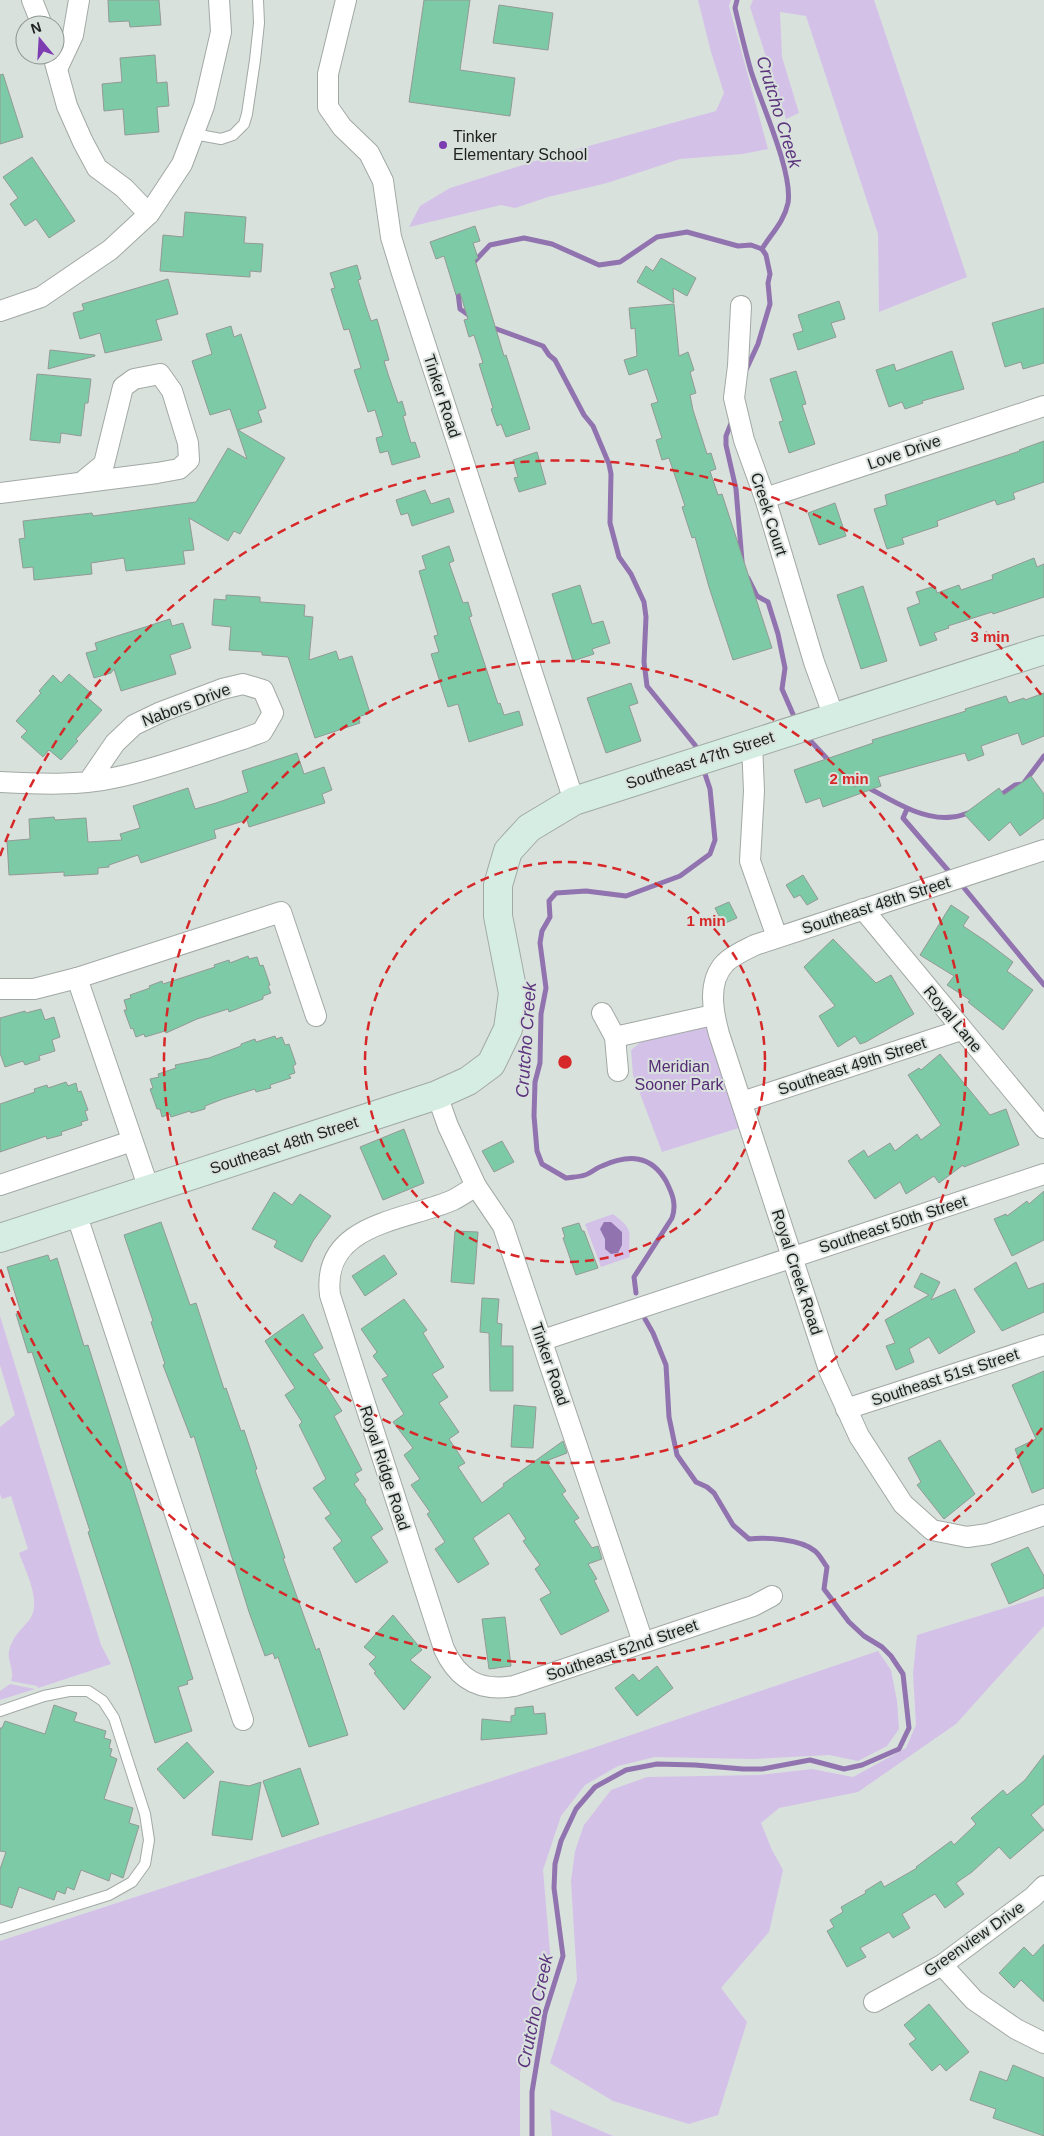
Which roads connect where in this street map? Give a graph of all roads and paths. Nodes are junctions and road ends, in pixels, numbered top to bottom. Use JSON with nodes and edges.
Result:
{"nodes":[{"id":1,"x":32,"y":0,"type":"edge"},
{"id":2,"x":79,"y":0,"type":"edge"},
{"id":3,"x":219,"y":0,"type":"edge"},
{"id":4,"x":258,"y":0,"type":"edge"},
{"id":5,"x":346,"y":0,"type":"edge"},
{"id":6,"x":38,"y":15,"type":"edge"},
{"id":7,"x":65,"y":47,"type":"edge"},
{"id":8,"x":56,"y":65,"type":"edge"},
{"id":9,"x":194,"y":134,"type":"junction"},
{"id":10,"x":149,"y":214,"type":"junction"},
{"id":11,"x":741,"y":306,"type":"dead end"},
{"id":12,"x":0,"y":311,"type":"edge"},
{"id":13,"x":1044,"y":406,"type":"edge"},
{"id":14,"x":81,"y":483,"type":"junction"},
{"id":15,"x":0,"y":493,"type":"edge"},
{"id":16,"x":765,"y":498,"type":"junction"},
{"id":17,"x":1044,"y":650,"type":"edge"},
{"id":18,"x":834,"y":717,"type":"junction"},
{"id":19,"x":752,"y":743,"type":"junction"},
{"id":20,"x":89,"y":781,"type":"junction"},
{"id":21,"x":0,"y":782,"type":"edge"},
{"id":22,"x":574,"y":802,"type":"junction"},
{"id":23,"x":1044,"y":850,"type":"edge"},
{"id":24,"x":863,"y":909,"type":"junction"},
{"id":25,"x":777,"y":937,"type":"junction"},
{"id":26,"x":718,"y":975,"type":"joint"},
{"id":27,"x":77,"y":978,"type":"junction"},
{"id":28,"x":0,"y":989,"type":"edge"},
{"id":29,"x":513,"y":993,"type":"joint"},
{"id":30,"x":602,"y":1013,"type":"dead end"},
{"id":31,"x":714,"y":1015,"type":"junction"},
{"id":32,"x":316,"y":1016,"type":"dead end"},
{"id":33,"x":961,"y":1030,"type":"junction"},
{"id":34,"x":614,"y":1037,"type":"junction"},
{"id":35,"x":618,"y":1071,"type":"dead end"},
{"id":36,"x":437,"y":1095,"type":"junction"},
{"id":37,"x":742,"y":1102,"type":"junction"},
{"id":38,"x":1044,"y":1128,"type":"edge"},
{"id":39,"x":132,"y":1141,"type":"junction"},
{"id":40,"x":1044,"y":1174,"type":"edge"},
{"id":41,"x":0,"y":1185,"type":"edge"},
{"id":42,"x":476,"y":1186,"type":"junction"},
{"id":43,"x":149,"y":1189,"type":"junction"},
{"id":44,"x":76,"y":1213,"type":"junction"},
{"id":45,"x":0,"y":1238,"type":"edge"},
{"id":46,"x":792,"y":1257,"type":"junction"},
{"id":47,"x":542,"y":1340,"type":"junction"},
{"id":48,"x":1044,"y":1345,"type":"edge"},
{"id":49,"x":846,"y":1409,"type":"junction"},
{"id":50,"x":1044,"y":1515,"type":"edge"},
{"id":51,"x":772,"y":1596,"type":"dead end"},
{"id":52,"x":643,"y":1642,"type":"junction"},
{"id":53,"x":470,"y":1681,"type":"joint"},
{"id":54,"x":0,"y":1711,"type":"edge"},
{"id":55,"x":243,"y":1720,"type":"dead end"},
{"id":56,"x":1044,"y":1886,"type":"edge"},
{"id":57,"x":0,"y":1929,"type":"edge"},
{"id":58,"x":942,"y":1965,"type":"junction"},
{"id":59,"x":874,"y":2002,"type":"dead end"},
{"id":60,"x":1044,"y":2043,"type":"edge"}],
"edges":[{"from":1,"to":6,"type":"street"},
{"from":2,"to":7,"type":"street"},
{"from":3,"to":9,"type":"street"},
{"from":4,"to":9,"type":"lane"},
{"from":5,"to":22,"type":"street","name":"Tinker Road"},
{"from":8,"to":10,"type":"street"},
{"from":9,"to":10,"type":"street"},
{"from":10,"to":12,"type":"street"},
{"from":11,"to":16,"type":"street","name":"Creek Court"},
{"from":13,"to":16,"type":"street","name":"Love Drive"},
{"from":14,"to":14,"type":"street"},
{"from":14,"to":15,"type":"street"},
{"from":16,"to":18,"type":"street","name":"Creek Court"},
{"from":17,"to":18,"type":"street","name":"Southeast 47th Street"},
{"from":18,"to":19,"type":"street","name":"Southeast 47th Street"},
{"from":19,"to":22,"type":"street","name":"Southeast 47th Street"},
{"from":19,"to":25,"type":"street"},
{"from":20,"to":20,"type":"street","name":"Nabors Drive"},
{"from":20,"to":21,"type":"street","name":"Nabors Drive"},
{"from":22,"to":29,"type":"street","name":"Southeast 47th Street"},
{"from":23,"to":24,"type":"street","name":"Southeast 48th Street"},
{"from":24,"to":25,"type":"street","name":"Southeast 48th Street"},
{"from":24,"to":33,"type":"street","name":"Royal Lane"},
{"from":25,"to":26,"type":"street","name":"Southeast 48th Street"},
{"from":26,"to":31,"type":"street","name":"Royal Creek Road"},
{"from":27,"to":28,"type":"street"},
{"from":27,"to":32,"type":"street"},
{"from":27,"to":39,"type":"street"},
{"from":29,"to":36,"type":"street","name":"Southeast 48th Street"},
{"from":30,"to":34,"type":"street"},
{"from":31,"to":34,"type":"street"},
{"from":31,"to":37,"type":"street","name":"Royal Creek Road"},
{"from":33,"to":37,"type":"street","name":"Southeast 49th Street"},
{"from":33,"to":38,"type":"street","name":"Royal Lane"},
{"from":34,"to":35,"type":"street"},
{"from":36,"to":42,"type":"street","name":"Tinker Road"},
{"from":36,"to":43,"type":"street","name":"Southeast 48th Street"},
{"from":37,"to":46,"type":"street","name":"Royal Creek Road"},
{"from":39,"to":41,"type":"street"},
{"from":39,"to":43,"type":"street"},
{"from":40,"to":46,"type":"street","name":"Southeast 50th Street"},
{"from":42,"to":47,"type":"street","name":"Tinker Road"},
{"from":42,"to":53,"type":"street","name":"Royal Ridge Road"},
{"from":43,"to":44,"type":"street","name":"Southeast 48th Street"},
{"from":44,"to":45,"type":"street","name":"Southeast 48th Street"},
{"from":44,"to":55,"type":"street"},
{"from":46,"to":47,"type":"street","name":"Southeast 50th Street"},
{"from":46,"to":49,"type":"street","name":"Royal Creek Road"},
{"from":47,"to":52,"type":"street","name":"Tinker Road"},
{"from":48,"to":49,"type":"street","name":"Southeast 51st Street"},
{"from":49,"to":50,"type":"street","name":"Royal Creek Road"},
{"from":51,"to":52,"type":"street","name":"Southeast 52nd Street"},
{"from":52,"to":53,"type":"street","name":"Southeast 52nd Street"},
{"from":54,"to":57,"type":"lane"},
{"from":56,"to":58,"type":"street","name":"Greenview Drive"},
{"from":58,"to":59,"type":"street","name":"Greenview Drive"},
{"from":58,"to":60,"type":"street"}]}
